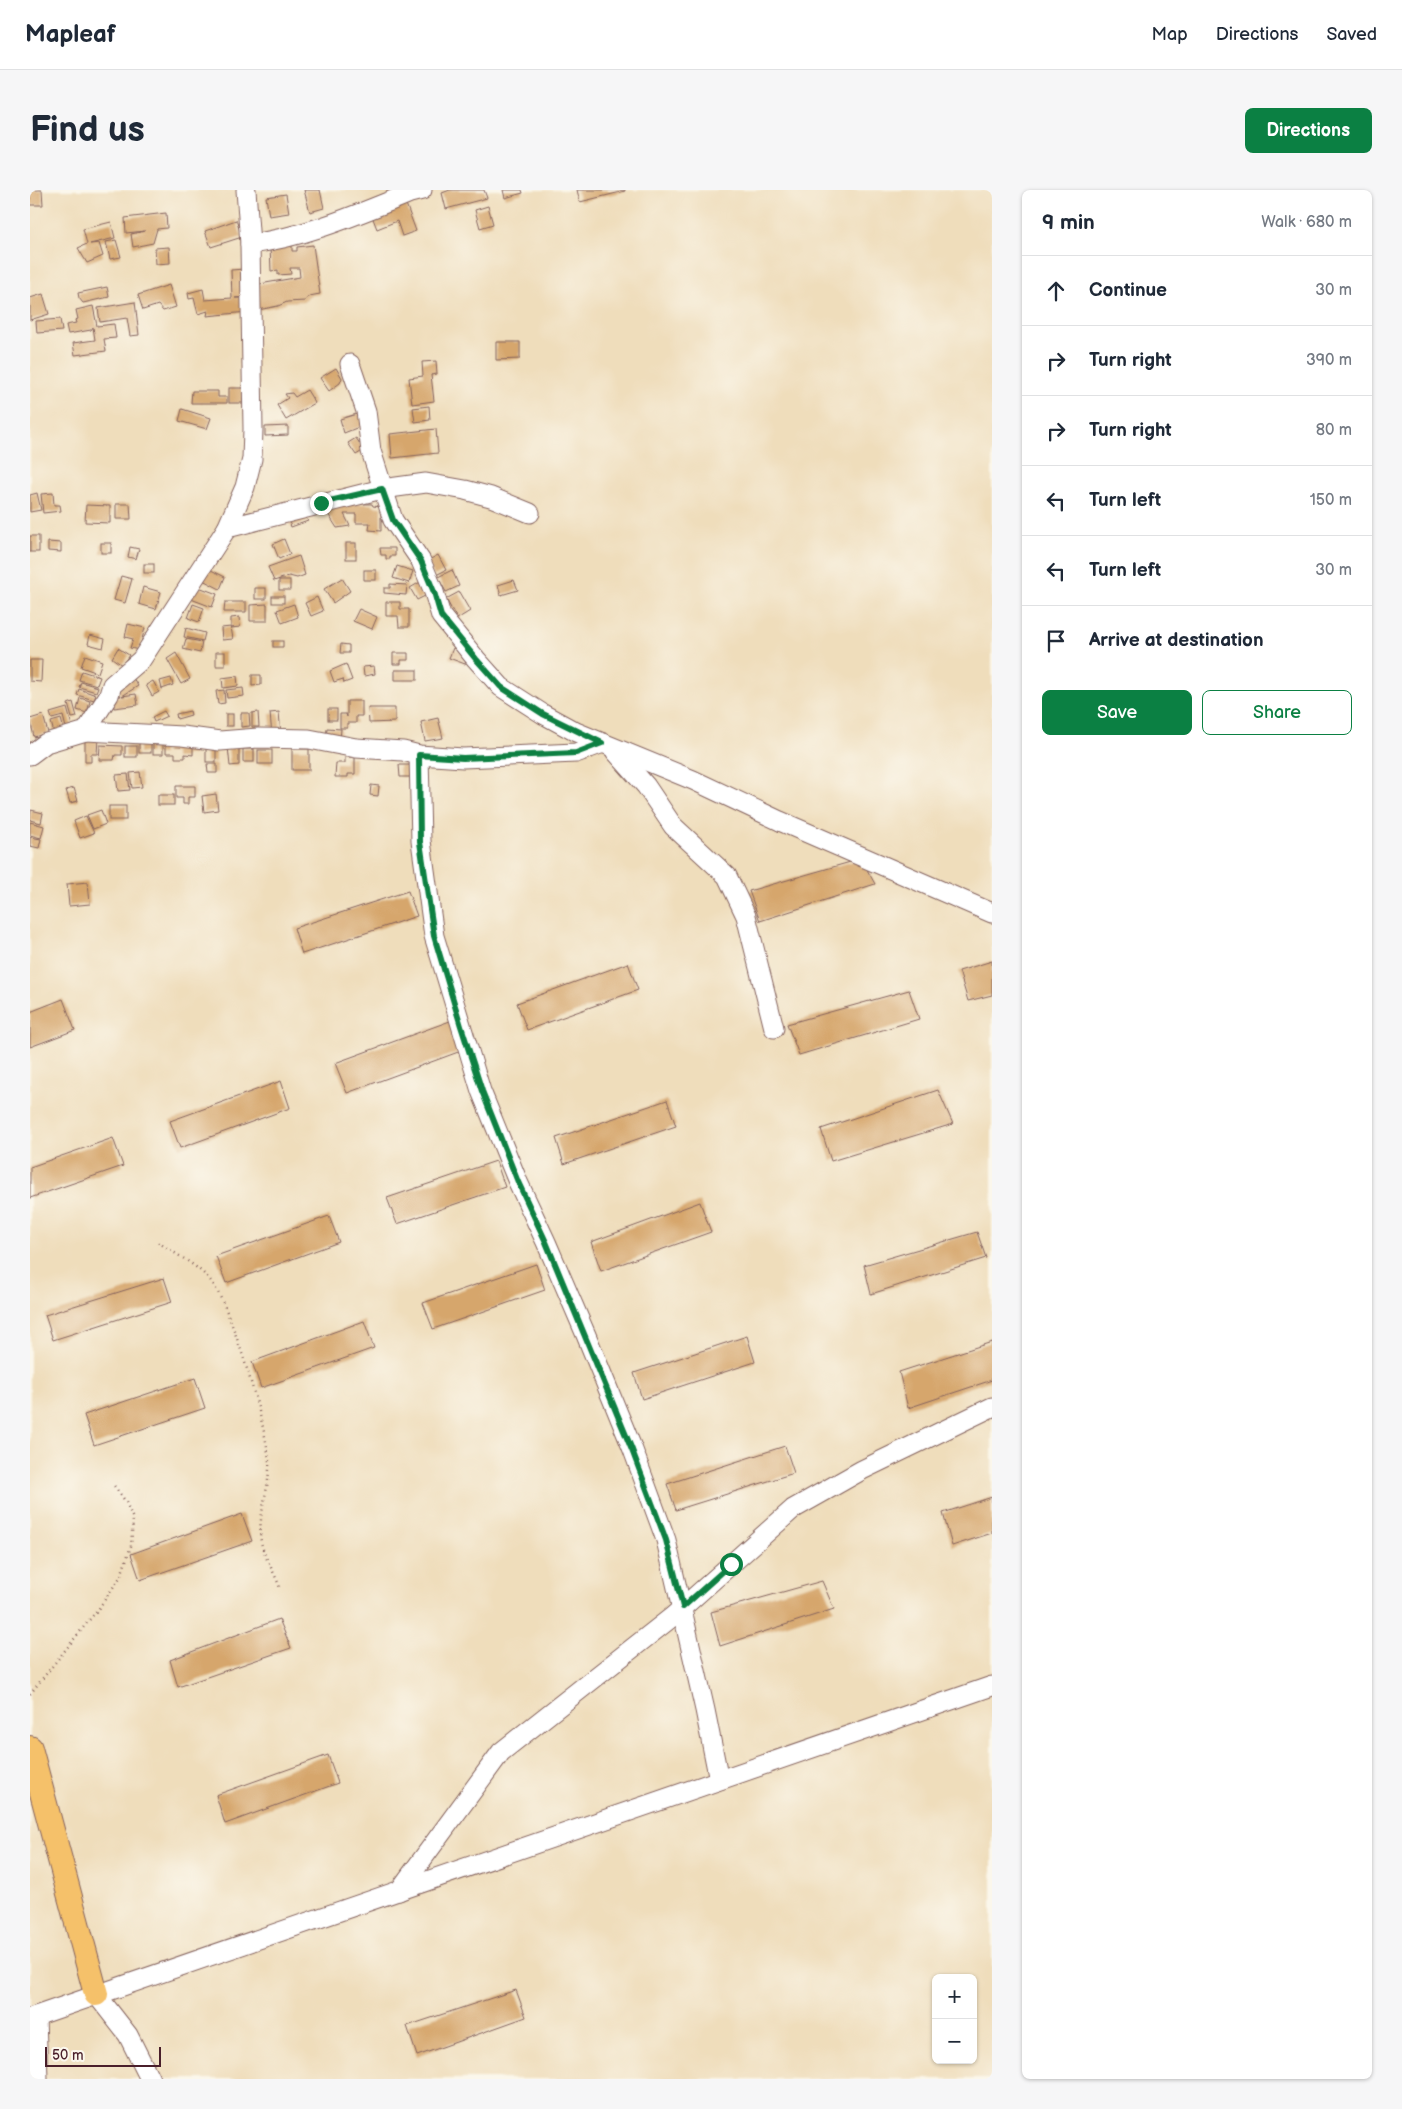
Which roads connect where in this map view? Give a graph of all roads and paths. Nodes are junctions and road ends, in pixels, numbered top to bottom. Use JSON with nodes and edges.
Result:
{"nodes":[{"id":1,"x":422,"y":190,"type":"edge"},
{"id":2,"x":246,"y":194,"type":"edge"},
{"id":3,"x":250,"y":244,"type":"junction"},
{"id":4,"x":350,"y":364,"type":"dead end"},
{"id":5,"x":382,"y":489,"type":"junction"},
{"id":6,"x":530,"y":513,"type":"dead end"},
{"id":7,"x":228,"y":528,"type":"junction"},
{"id":8,"x":86,"y":731,"type":"junction"},
{"id":9,"x":608,"y":746,"type":"junction"},
{"id":10,"x":30,"y":755,"type":"edge"},
{"id":11,"x":419,"y":755,"type":"junction"},
{"id":12,"x":992,"y":913,"type":"edge"},
{"id":13,"x":774,"y":1028,"type":"dead end"},
{"id":14,"x":158,"y":1242,"type":"dead end"},
{"id":15,"x":992,"y":1407,"type":"edge"},
{"id":16,"x":112,"y":1483,"type":"dead end"},
{"id":17,"x":280,"y":1588,"type":"dead end"},
{"id":18,"x":683,"y":1607,"type":"junction"},
{"id":19,"x":992,"y":1686,"type":"edge"},
{"id":20,"x":30,"y":1694,"type":"edge"},
{"id":21,"x":30,"y":1748,"type":"edge"},
{"id":22,"x":718,"y":1780,"type":"junction"},
{"id":23,"x":399,"y":1891,"type":"junction"},
{"id":24,"x":96,"y":1994,"type":"junction"},
{"id":25,"x":33,"y":2017,"type":"edge"},
{"id":26,"x":38,"y":2079,"type":"edge"},
{"id":27,"x":150,"y":2079,"type":"edge"}],
"edges":[{"from":1,"to":3,"type":"street"},
{"from":2,"to":3,"type":"street"},
{"from":3,"to":7,"type":"street"},
{"from":4,"to":5,"type":"street"},
{"from":5,"to":6,"type":"street"},
{"from":5,"to":7,"type":"street"},
{"from":5,"to":9,"type":"street"},
{"from":7,"to":8,"type":"street"},
{"from":8,"to":10,"type":"street"},
{"from":8,"to":11,"type":"street"},
{"from":9,"to":11,"type":"street"},
{"from":9,"to":12,"type":"street"},
{"from":9,"to":13,"type":"street"},
{"from":11,"to":18,"type":"street"},
{"from":14,"to":17,"type":"path"},
{"from":15,"to":18,"type":"street"},
{"from":16,"to":20,"type":"path"},
{"from":18,"to":22,"type":"street"},
{"from":18,"to":23,"type":"street"},
{"from":19,"to":22,"type":"street"},
{"from":21,"to":24,"type":"main road"},
{"from":22,"to":23,"type":"street"},
{"from":23,"to":24,"type":"street"},
{"from":24,"to":25,"type":"street"},
{"from":24,"to":27,"type":"street"},
{"from":25,"to":26,"type":"street"}]}
